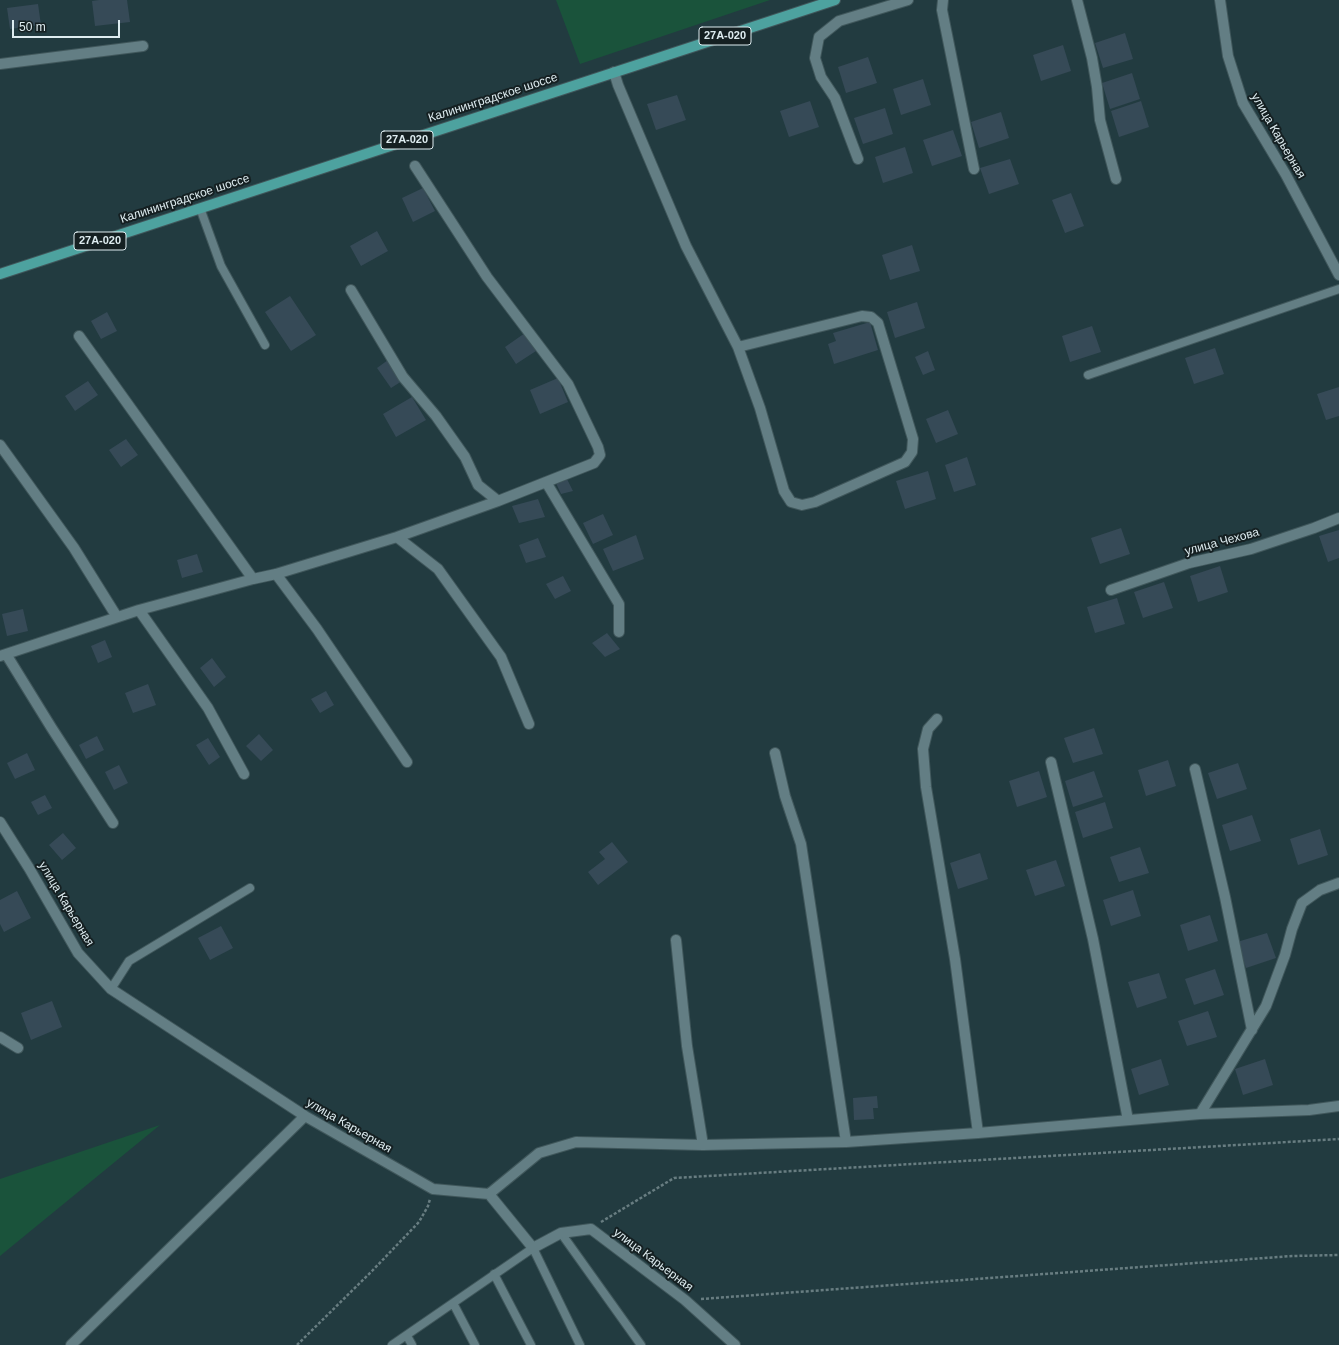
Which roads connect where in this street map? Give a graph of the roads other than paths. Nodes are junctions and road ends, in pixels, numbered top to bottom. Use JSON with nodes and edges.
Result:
{"nodes":[{"id":1,"x":835,"y":0,"type":"edge"},
{"id":2,"x":908,"y":0,"type":"edge"},
{"id":3,"x":944,"y":0,"type":"edge"},
{"id":4,"x":1077,"y":0,"type":"edge"},
{"id":5,"x":1220,"y":0,"type":"edge"},
{"id":6,"x":143,"y":46,"type":"dead end"},
{"id":7,"x":0,"y":64,"type":"edge"},
{"id":8,"x":614,"y":72,"type":"junction"},
{"id":9,"x":858,"y":159,"type":"dead end"},
{"id":10,"x":415,"y":166,"type":"dead end"},
{"id":11,"x":974,"y":169,"type":"dead end"},
{"id":12,"x":1116,"y":179,"type":"dead end"},
{"id":13,"x":200,"y":208,"type":"junction"},
{"id":14,"x":0,"y":274,"type":"edge"},
{"id":15,"x":1339,"y":275,"type":"edge"},
{"id":16,"x":1339,"y":289,"type":"edge"},
{"id":17,"x":351,"y":290,"type":"dead end"},
{"id":18,"x":79,"y":336,"type":"dead end"},
{"id":19,"x":265,"y":345,"type":"dead end"},
{"id":20,"x":738,"y":347,"type":"junction"},
{"id":21,"x":1088,"y":375,"type":"dead end"},
{"id":22,"x":0,"y":445,"type":"edge"},
{"id":23,"x":546,"y":482,"type":"junction"},
{"id":24,"x":498,"y":502,"type":"junction"},
{"id":25,"x":1339,"y":518,"type":"edge"},
{"id":26,"x":397,"y":537,"type":"junction"},
{"id":27,"x":276,"y":574,"type":"junction"},
{"id":28,"x":253,"y":579,"type":"junction"},
{"id":29,"x":1111,"y":590,"type":"dead end"},
{"id":30,"x":139,"y":610,"type":"junction"},
{"id":31,"x":117,"y":617,"type":"junction"},
{"id":32,"x":619,"y":632,"type":"dead end"},
{"id":33,"x":3,"y":655,"type":"edge"},
{"id":34,"x":937,"y":719,"type":"dead end"},
{"id":35,"x":528,"y":724,"type":"dead end"},
{"id":36,"x":775,"y":753,"type":"dead end"},
{"id":37,"x":407,"y":762,"type":"dead end"},
{"id":38,"x":1051,"y":762,"type":"dead end"},
{"id":39,"x":1195,"y":769,"type":"dead end"},
{"id":40,"x":244,"y":774,"type":"dead end"},
{"id":41,"x":0,"y":822,"type":"edge"},
{"id":42,"x":113,"y":823,"type":"dead end"},
{"id":43,"x":1339,"y":883,"type":"edge"},
{"id":44,"x":250,"y":888,"type":"dead end"},
{"id":45,"x":676,"y":940,"type":"dead end"},
{"id":46,"x":111,"y":990,"type":"junction"},
{"id":47,"x":1252,"y":1030,"type":"junction"},
{"id":48,"x":0,"y":1036,"type":"edge"},
{"id":49,"x":18,"y":1048,"type":"dead end"},
{"id":50,"x":1339,"y":1106,"type":"edge"},
{"id":51,"x":1200,"y":1114,"type":"junction"},
{"id":52,"x":305,"y":1116,"type":"junction"},
{"id":53,"x":1128,"y":1120,"type":"junction"},
{"id":54,"x":978,"y":1133,"type":"junction"},
{"id":55,"x":846,"y":1142,"type":"junction"},
{"id":56,"x":703,"y":1145,"type":"junction"},
{"id":57,"x":489,"y":1194,"type":"junction"},
{"id":58,"x":562,"y":1233,"type":"junction"},
{"id":59,"x":533,"y":1248,"type":"junction"},
{"id":60,"x":494,"y":1274,"type":"junction"},
{"id":61,"x":454,"y":1303,"type":"junction"},
{"id":62,"x":407,"y":1336,"type":"junction"},
{"id":63,"x":71,"y":1345,"type":"edge"},
{"id":64,"x":392,"y":1345,"type":"edge"},
{"id":65,"x":412,"y":1345,"type":"edge"},
{"id":66,"x":475,"y":1345,"type":"edge"},
{"id":67,"x":531,"y":1345,"type":"edge"},
{"id":68,"x":580,"y":1345,"type":"edge"},
{"id":69,"x":641,"y":1345,"type":"edge"},
{"id":70,"x":735,"y":1345,"type":"edge"}],
"edges":[{"from":1,"to":8,"type":"main road","name":"Калининградское шоссе","number":"27А-020"},
{"from":2,"to":9,"type":"street"},
{"from":3,"to":11,"type":"street"},
{"from":4,"to":12,"type":"street"},
{"from":5,"to":15,"type":"street","name":"улица Карьерная"},
{"from":6,"to":7,"type":"street"},
{"from":8,"to":13,"type":"main road","name":"Калининградское шоссе","number":"27А-020"},
{"from":8,"to":20,"type":"street"},
{"from":10,"to":23,"type":"street"},
{"from":13,"to":14,"type":"main road","name":"Калининградское шоссе","number":"27А-020"},
{"from":13,"to":19,"type":"lane"},
{"from":16,"to":21,"type":"lane"},
{"from":17,"to":24,"type":"street"},
{"from":18,"to":28,"type":"street"},
{"from":20,"to":20,"type":"street"},
{"from":22,"to":31,"type":"street"},
{"from":23,"to":24,"type":"street"},
{"from":23,"to":32,"type":"street"},
{"from":24,"to":26,"type":"street"},
{"from":25,"to":29,"type":"street","name":"улица Чехова"},
{"from":26,"to":27,"type":"street"},
{"from":26,"to":35,"type":"street"},
{"from":27,"to":28,"type":"street"},
{"from":27,"to":37,"type":"street"},
{"from":28,"to":30,"type":"street"},
{"from":30,"to":31,"type":"street"},
{"from":30,"to":40,"type":"street"},
{"from":31,"to":33,"type":"street"},
{"from":33,"to":42,"type":"street"},
{"from":34,"to":54,"type":"street"},
{"from":36,"to":55,"type":"street"},
{"from":38,"to":53,"type":"street"},
{"from":39,"to":47,"type":"street"},
{"from":41,"to":46,"type":"street","name":"улица Карьерная"},
{"from":43,"to":47,"type":"street"},
{"from":44,"to":46,"type":"lane"},
{"from":45,"to":56,"type":"street"},
{"from":46,"to":52,"type":"street","name":"улица Карьерная"},
{"from":47,"to":51,"type":"street"},
{"from":48,"to":49,"type":"street"},
{"from":50,"to":51,"type":"street"},
{"from":51,"to":53,"type":"street"},
{"from":52,"to":57,"type":"street","name":"улица Карьерная"},
{"from":52,"to":63,"type":"street"},
{"from":53,"to":54,"type":"street"},
{"from":54,"to":55,"type":"street"},
{"from":55,"to":56,"type":"street"},
{"from":56,"to":57,"type":"street"},
{"from":57,"to":59,"type":"street"},
{"from":58,"to":59,"type":"street"},
{"from":58,"to":69,"type":"lane"},
{"from":58,"to":70,"type":"street","name":"улица Карьерная"},
{"from":59,"to":60,"type":"lane"},
{"from":59,"to":68,"type":"lane"},
{"from":60,"to":61,"type":"lane"},
{"from":60,"to":67,"type":"lane"},
{"from":61,"to":62,"type":"lane"},
{"from":61,"to":66,"type":"lane"},
{"from":62,"to":64,"type":"lane"},
{"from":62,"to":65,"type":"lane"}]}
